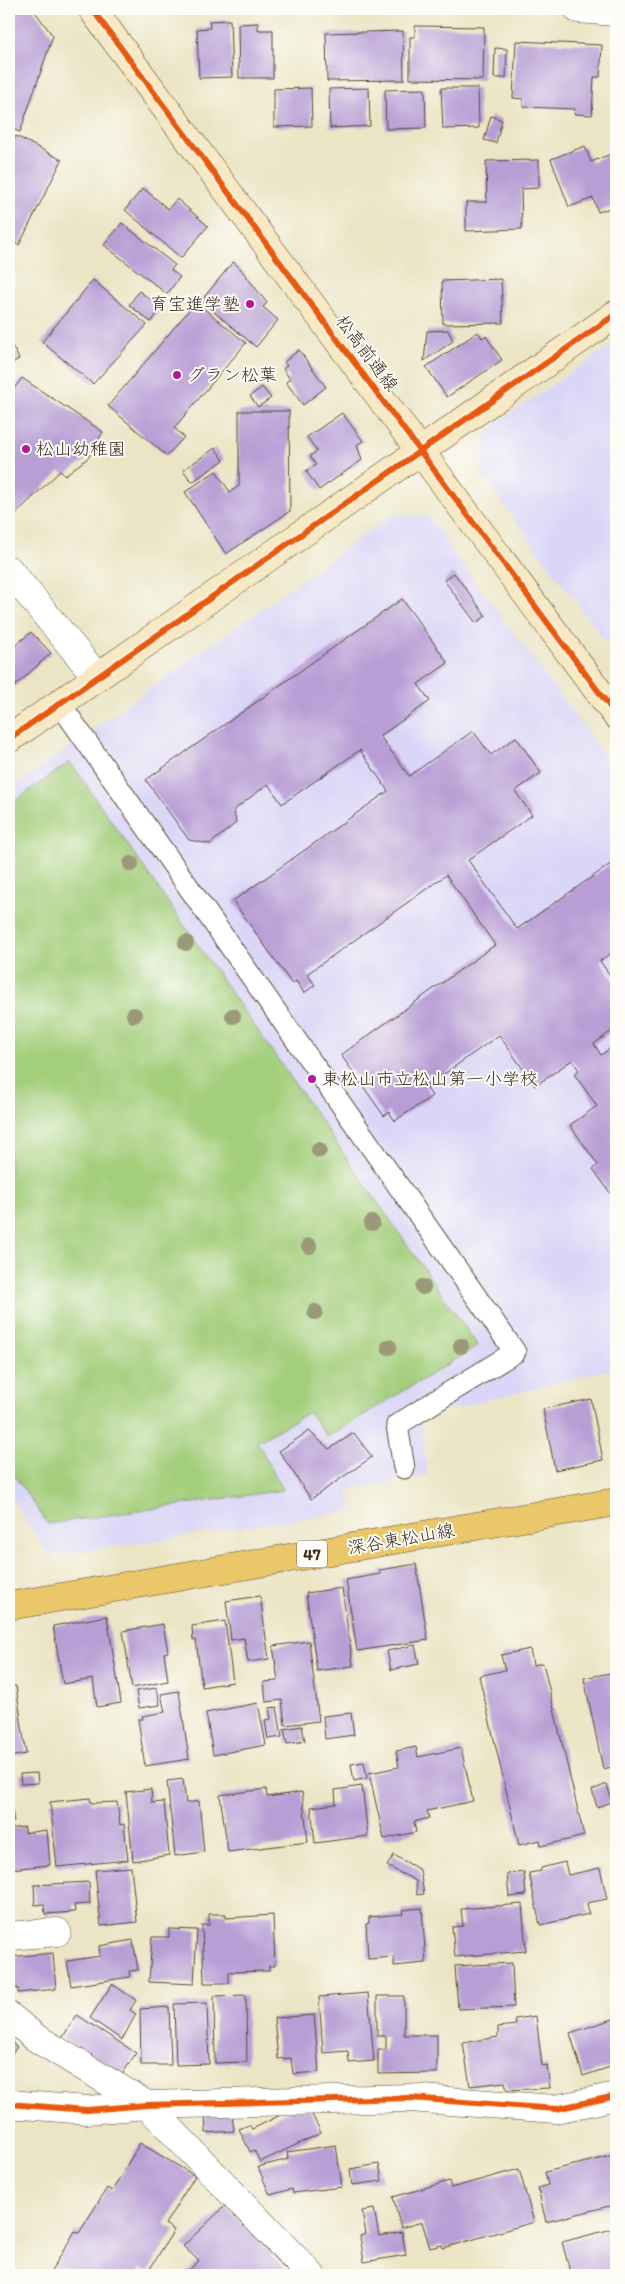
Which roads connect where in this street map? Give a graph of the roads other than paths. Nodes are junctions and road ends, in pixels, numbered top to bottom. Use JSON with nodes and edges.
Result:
{"nodes":[{"id":1,"x":92,"y":9,"type":"edge"},
{"id":2,"x":578,"y":9,"type":"edge"},
{"id":3,"x":616,"y":12,"type":"edge"},
{"id":4,"x":616,"y":314,"type":"edge"},
{"id":5,"x":421,"y":451,"type":"junction"},
{"id":6,"x":9,"y":570,"type":"edge"},
{"id":7,"x":97,"y":677,"type":"junction"},
{"id":8,"x":60,"y":704,"type":"junction"},
{"id":9,"x":616,"y":715,"type":"edge"},
{"id":10,"x":9,"y":739,"type":"edge"},
{"id":11,"x":404,"y":1468,"type":"dead end"},
{"id":12,"x":616,"y":1502,"type":"edge"},
{"id":13,"x":9,"y":1606,"type":"edge"},
{"id":14,"x":57,"y":1932,"type":"dead end"},
{"id":15,"x":9,"y":1936,"type":"edge"},
{"id":16,"x":9,"y":2016,"type":"edge"},
{"id":17,"x":616,"y":2096,"type":"edge"},
{"id":18,"x":9,"y":2104,"type":"edge"},
{"id":19,"x":147,"y":2105,"type":"junction"},
{"id":20,"x":312,"y":2275,"type":"edge"}],
"edges":[{"from":1,"to":5,"type":"street","name":"松高前通線"},
{"from":2,"to":3,"type":"street"},
{"from":4,"to":5,"type":"street"},
{"from":5,"to":7,"type":"street"},
{"from":5,"to":9,"type":"street","name":"松高前通線"},
{"from":6,"to":7,"type":"street"},
{"from":7,"to":8,"type":"street"},
{"from":8,"to":10,"type":"street"},
{"from":8,"to":11,"type":"lane"},
{"from":12,"to":13,"type":"main road","name":"深谷東松山線","number":"47"},
{"from":14,"to":15,"type":"street"},
{"from":16,"to":19,"type":"street"},
{"from":17,"to":19,"type":"street"},
{"from":18,"to":19,"type":"street"},
{"from":19,"to":20,"type":"street"}]}
